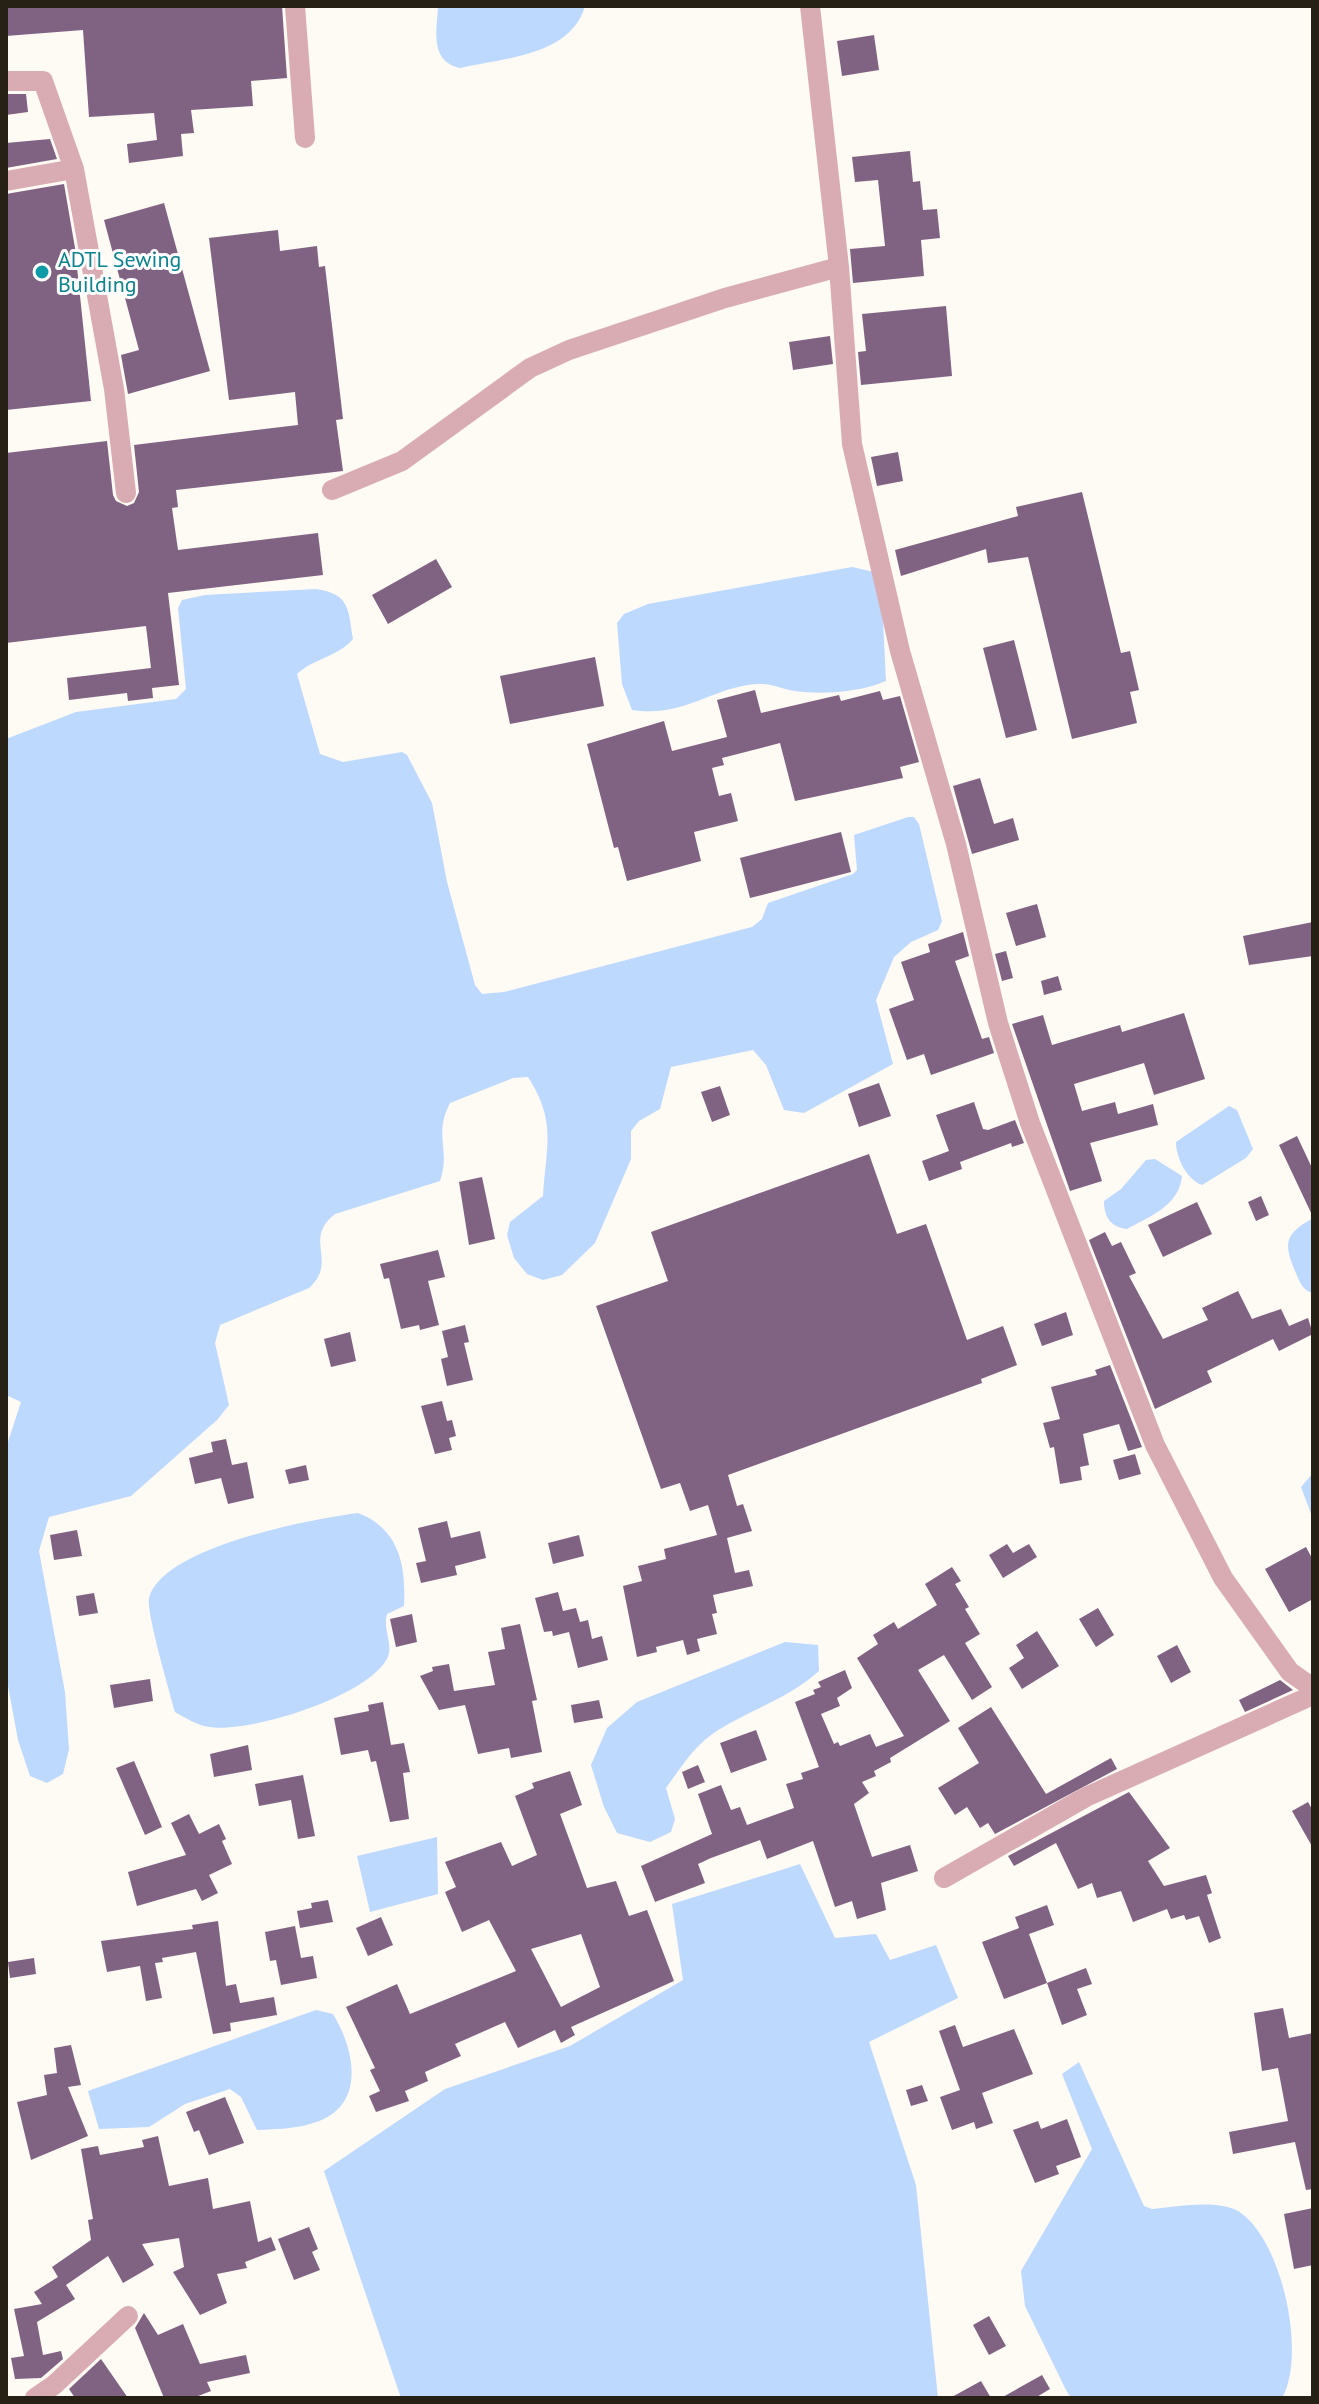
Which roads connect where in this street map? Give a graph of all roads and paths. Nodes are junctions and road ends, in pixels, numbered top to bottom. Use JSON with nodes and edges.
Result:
{"nodes":[{"id":1,"x":295,"y":6,"type":"edge"},
{"id":2,"x":810,"y":6,"type":"edge"},
{"id":3,"x":6,"y":81,"type":"edge"},
{"id":4,"x":305,"y":138,"type":"dead end"},
{"id":5,"x":74,"y":169,"type":"junction"},
{"id":6,"x":6,"y":181,"type":"edge"},
{"id":7,"x":839,"y":267,"type":"junction"},
{"id":8,"x":332,"y":490,"type":"dead end"},
{"id":9,"x":126,"y":493,"type":"dead end"},
{"id":10,"x":1313,"y":1688,"type":"edge"},
{"id":11,"x":1313,"y":1695,"type":"edge"},
{"id":12,"x":944,"y":1878,"type":"dead end"},
{"id":13,"x":128,"y":2316,"type":"dead end"},
{"id":14,"x":35,"y":2398,"type":"edge"}],
"edges":[{"from":1,"to":4,"type":"street"},
{"from":2,"to":7,"type":"street"},
{"from":3,"to":5,"type":"street"},
{"from":5,"to":6,"type":"street"},
{"from":5,"to":9,"type":"street"},
{"from":7,"to":8,"type":"street"},
{"from":7,"to":10,"type":"street"},
{"from":11,"to":12,"type":"street"},
{"from":13,"to":14,"type":"street"}]}
